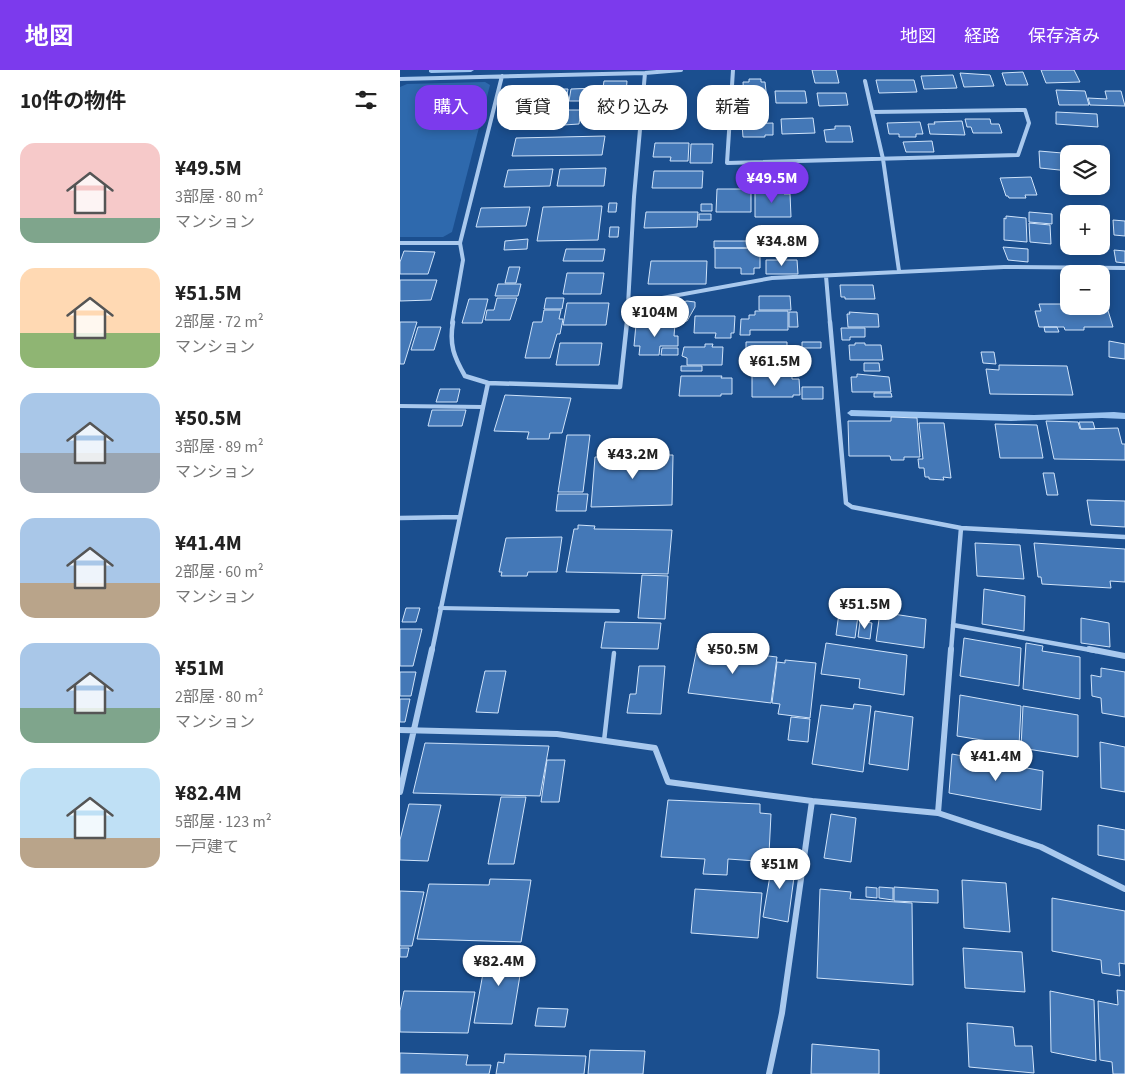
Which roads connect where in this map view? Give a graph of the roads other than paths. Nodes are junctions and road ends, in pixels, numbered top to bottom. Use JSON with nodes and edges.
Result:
{"nodes":[{"id":1,"x":681,"y":70,"type":"edge"},
{"id":2,"x":732,"y":70,"type":"edge"},
{"id":3,"x":645,"y":73,"type":"junction"},
{"id":4,"x":502,"y":76,"type":"junction"},
{"id":5,"x":400,"y":78,"type":"edge"},
{"id":6,"x":865,"y":80,"type":"dead end"},
{"id":7,"x":872,"y":112,"type":"junction"},
{"id":8,"x":883,"y":159,"type":"junction"},
{"id":9,"x":400,"y":243,"type":"edge"},
{"id":10,"x":460,"y":243,"type":"junction"},
{"id":11,"x":1125,"y":268,"type":"edge"},
{"id":12,"x":899,"y":271,"type":"junction"},
{"id":13,"x":826,"y":276,"type":"junction"},
{"id":14,"x":629,"y":304,"type":"junction"},
{"id":15,"x":488,"y":383,"type":"junction"},
{"id":16,"x":400,"y":406,"type":"edge"},
{"id":17,"x":483,"y":407,"type":"junction"},
{"id":18,"x":459,"y":516,"type":"junction"},
{"id":19,"x":400,"y":518,"type":"edge"},
{"id":20,"x":961,"y":528,"type":"junction"},
{"id":21,"x":1125,"y":537,"type":"edge"},
{"id":22,"x":440,"y":608,"type":"junction"},
{"id":23,"x":618,"y":611,"type":"dead end"},
{"id":24,"x":953,"y":625,"type":"junction"},
{"id":25,"x":614,"y":653,"type":"dead end"},
{"id":26,"x":1125,"y":656,"type":"edge"},
{"id":27,"x":400,"y":730,"type":"edge"},
{"id":28,"x":415,"y":730,"type":"junction"},
{"id":29,"x":604,"y":741,"type":"junction"},
{"id":30,"x":400,"y":792,"type":"edge"},
{"id":31,"x":812,"y":801,"type":"junction"},
{"id":32,"x":938,"y":813,"type":"junction"},
{"id":33,"x":1125,"y":889,"type":"edge"},
{"id":34,"x":770,"y":1074,"type":"edge"}],
"edges":[{"from":1,"to":3,"type":"street"},
{"from":2,"to":8,"type":"street"},
{"from":3,"to":4,"type":"street"},
{"from":3,"to":14,"type":"street"},
{"from":4,"to":5,"type":"street"},
{"from":4,"to":10,"type":"street"},
{"from":6,"to":7,"type":"street"},
{"from":7,"to":8,"type":"street"},
{"from":7,"to":8,"type":"street"},
{"from":8,"to":12,"type":"street"},
{"from":9,"to":10,"type":"street"},
{"from":10,"to":15,"type":"street"},
{"from":11,"to":12,"type":"street"},
{"from":12,"to":13,"type":"street"},
{"from":13,"to":14,"type":"street"},
{"from":13,"to":20,"type":"street"},
{"from":14,"to":15,"type":"street"},
{"from":15,"to":17,"type":"street"},
{"from":16,"to":17,"type":"lane"},
{"from":17,"to":18,"type":"street"},
{"from":18,"to":19,"type":"street"},
{"from":18,"to":22,"type":"street"},
{"from":20,"to":21,"type":"street"},
{"from":20,"to":24,"type":"street"},
{"from":22,"to":23,"type":"lane"},
{"from":22,"to":28,"type":"street"},
{"from":24,"to":26,"type":"street"},
{"from":24,"to":32,"type":"street"},
{"from":25,"to":29,"type":"lane"},
{"from":27,"to":28,"type":"street"},
{"from":28,"to":29,"type":"street"},
{"from":28,"to":30,"type":"street"},
{"from":29,"to":31,"type":"street"},
{"from":31,"to":32,"type":"street"},
{"from":31,"to":34,"type":"street"},
{"from":32,"to":33,"type":"street"}]}
